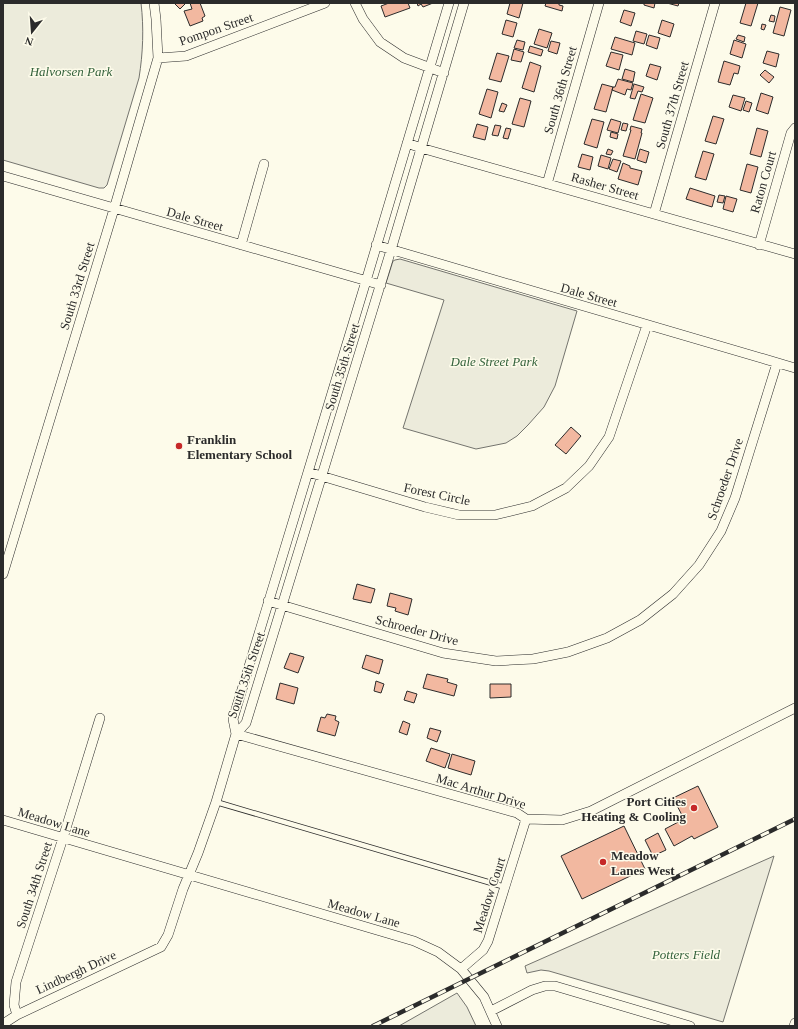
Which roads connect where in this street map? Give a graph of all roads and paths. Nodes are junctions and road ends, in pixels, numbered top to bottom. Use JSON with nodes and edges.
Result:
{"nodes":[{"id":1,"x":154,"y":3,"type":"edge"},
{"id":2,"x":325,"y":3,"type":"edge"},
{"id":3,"x":355,"y":3,"type":"edge"},
{"id":4,"x":449,"y":3,"type":"edge"},
{"id":5,"x":464,"y":3,"type":"edge"},
{"id":6,"x":599,"y":3,"type":"edge"},
{"id":7,"x":715,"y":3,"type":"edge"},
{"id":8,"x":158,"y":58,"type":"junction"},
{"id":9,"x":430,"y":68,"type":"junction"},
{"id":10,"x":444,"y":72,"type":"junction"},
{"id":11,"x":795,"y":128,"type":"edge"},
{"id":12,"x":407,"y":143,"type":"junction"},
{"id":13,"x":421,"y":148,"type":"junction"},
{"id":14,"x":264,"y":164,"type":"dead end"},
{"id":15,"x":3,"y":176,"type":"edge"},
{"id":16,"x":546,"y":184,"type":"junction"},
{"id":17,"x":114,"y":209,"type":"junction"},
{"id":18,"x":654,"y":214,"type":"junction"},
{"id":19,"x":241,"y":245,"type":"junction"},
{"id":20,"x":376,"y":245,"type":"junction"},
{"id":21,"x":759,"y":245,"type":"junction"},
{"id":22,"x":391,"y":250,"type":"junction"},
{"id":23,"x":795,"y":254,"type":"edge"},
{"id":24,"x":366,"y":281,"type":"junction"},
{"id":25,"x":380,"y":285,"type":"junction"},
{"id":26,"x":647,"y":325,"type":"junction"},
{"id":27,"x":776,"y":363,"type":"junction"},
{"id":28,"x":795,"y":368,"type":"edge"},
{"id":29,"x":308,"y":472,"type":"junction"},
{"id":30,"x":322,"y":476,"type":"junction"},
{"id":31,"x":3,"y":574,"type":"edge"},
{"id":32,"x":268,"y":601,"type":"junction"},
{"id":33,"x":283,"y":605,"type":"junction"},
{"id":34,"x":795,"y":708,"type":"edge"},
{"id":35,"x":100,"y":718,"type":"dead end"},
{"id":36,"x":236,"y":734,"type":"junction"},
{"id":37,"x":216,"y":802,"type":"junction"},
{"id":38,"x":526,"y":819,"type":"junction"},
{"id":39,"x":3,"y":820,"type":"edge"},
{"id":40,"x":63,"y":838,"type":"junction"},
{"id":41,"x":190,"y":875,"type":"junction"},
{"id":42,"x":505,"y":887,"type":"junction"},
{"id":43,"x":161,"y":947,"type":"joint"},
{"id":44,"x":461,"y":969,"type":"junction"},
{"id":45,"x":490,"y":1010,"type":"junction"},
{"id":46,"x":17,"y":1014,"type":"junction"},
{"id":47,"x":795,"y":1023,"type":"edge"},
{"id":48,"x":3,"y":1024,"type":"edge"},
{"id":49,"x":497,"y":1026,"type":"edge"},
{"id":50,"x":690,"y":1026,"type":"edge"},
{"id":51,"x":794,"y":1026,"type":"edge"}],
"edges":[{"from":1,"to":8,"type":"street","name":"South 33rd Street"},
{"from":2,"to":8,"type":"street","name":"Pompon Street"},
{"from":3,"to":9,"type":"street"},
{"from":4,"to":9,"type":"street","name":"South 35th Street"},
{"from":5,"to":10,"type":"street","name":"South 35th Street"},
{"from":6,"to":16,"type":"street","name":"South 36th Street"},
{"from":7,"to":18,"type":"street","name":"South 37th Street"},
{"from":8,"to":17,"type":"street","name":"South 33rd Street"},
{"from":9,"to":10,"type":"street"},
{"from":9,"to":12,"type":"street","name":"South 35th Street"},
{"from":10,"to":13,"type":"street","name":"South 35th Street"},
{"from":11,"to":21,"type":"street","name":"Raton Court"},
{"from":12,"to":13,"type":"street","name":"Rasher Street"},
{"from":12,"to":20,"type":"street","name":"South 35th Street"},
{"from":13,"to":16,"type":"street","name":"Rasher Street"},
{"from":13,"to":22,"type":"street","name":"South 35th Street"},
{"from":14,"to":19,"type":"street"},
{"from":15,"to":17,"type":"street","name":"Dale Street"},
{"from":16,"to":18,"type":"street","name":"Rasher Street"},
{"from":17,"to":19,"type":"street","name":"Dale Street"},
{"from":17,"to":31,"type":"street","name":"South 33rd Street"},
{"from":18,"to":21,"type":"street","name":"Rasher Street"},
{"from":19,"to":24,"type":"street","name":"Dale Street"},
{"from":20,"to":22,"type":"street","name":"Dale Street"},
{"from":20,"to":24,"type":"street","name":"South 35th Street"},
{"from":21,"to":23,"type":"street","name":"Rasher Street"},
{"from":22,"to":25,"type":"street","name":"South 35th Street"},
{"from":22,"to":26,"type":"street","name":"Dale Street"},
{"from":24,"to":25,"type":"street","name":"Dale Street"},
{"from":24,"to":29,"type":"street","name":"South 35th Street"},
{"from":25,"to":30,"type":"street","name":"South 35th Street"},
{"from":26,"to":27,"type":"street","name":"Dale Street"},
{"from":26,"to":30,"type":"street","name":"Forest Circle"},
{"from":27,"to":28,"type":"street","name":"Dale Street"},
{"from":27,"to":33,"type":"street","name":"Schroeder Drive"},
{"from":29,"to":30,"type":"street","name":"Forest Circle"},
{"from":29,"to":32,"type":"street","name":"South 35th Street"},
{"from":30,"to":33,"type":"street","name":"South 35th Street"},
{"from":32,"to":33,"type":"street","name":"Schroeder Drive"},
{"from":32,"to":36,"type":"street","name":"South 35th Street"},
{"from":33,"to":36,"type":"street","name":"South 35th Street"},
{"from":34,"to":38,"type":"street","name":"Mac Arthur Drive"},
{"from":35,"to":40,"type":"street","name":"South 34th Street"},
{"from":36,"to":37,"type":"street","name":"South 35th Street"},
{"from":36,"to":38,"type":"street","name":"Mac Arthur Drive"},
{"from":37,"to":41,"type":"street","name":"South 35th Street"},
{"from":37,"to":42,"type":"lane"},
{"from":38,"to":42,"type":"street","name":"Meadow Court"},
{"from":39,"to":40,"type":"street","name":"Meadow Lane"},
{"from":40,"to":41,"type":"street","name":"Meadow Lane"},
{"from":40,"to":46,"type":"street","name":"South 34th Street"},
{"from":41,"to":43,"type":"street","name":"South 35th Street"},
{"from":41,"to":44,"type":"street","name":"Meadow Lane"},
{"from":42,"to":44,"type":"street","name":"Meadow Court"},
{"from":43,"to":46,"type":"street","name":"Lindbergh Drive"},
{"from":44,"to":45,"type":"street","name":"Meadow Lane"},
{"from":45,"to":49,"type":"street","name":"Meadow Lane"},
{"from":45,"to":50,"type":"street"},
{"from":46,"to":48,"type":"street","name":"Lindbergh Drive"},
{"from":47,"to":51,"type":"street"}]}
